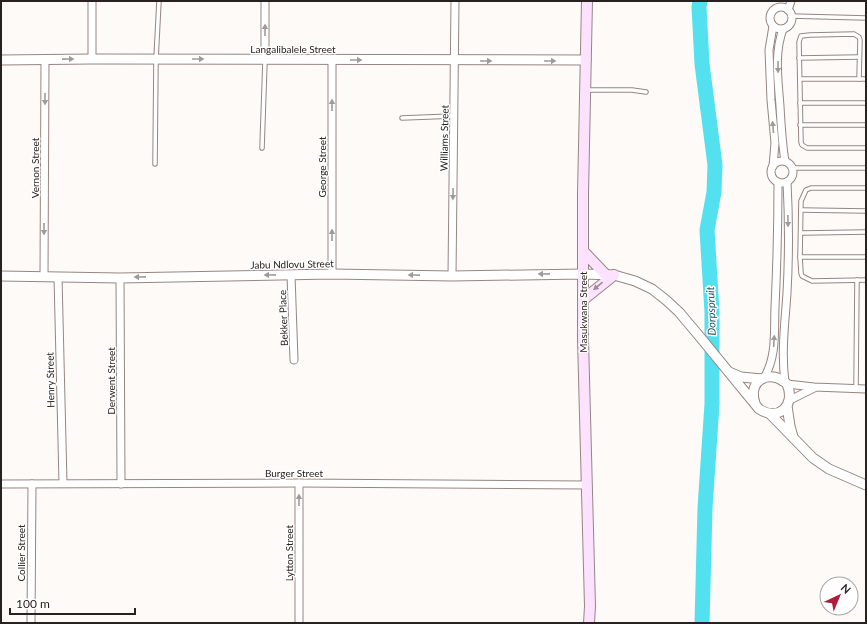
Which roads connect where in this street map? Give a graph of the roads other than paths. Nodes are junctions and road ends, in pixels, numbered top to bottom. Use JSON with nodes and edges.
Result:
{"nodes":[{"id":1,"x":92,"y":1,"type":"edge"},
{"id":2,"x":160,"y":1,"type":"edge"},
{"id":3,"x":265,"y":1,"type":"edge"},
{"id":4,"x":455,"y":1,"type":"edge"},
{"id":5,"x":587,"y":1,"type":"edge"},
{"id":6,"x":791,"y":1,"type":"edge"},
{"id":7,"x":777,"y":4,"type":"edge"},
{"id":8,"x":790,"y":13,"type":"junction"},
{"id":9,"x":866,"y":18,"type":"edge"},
{"id":10,"x":773,"y":26,"type":"junction"},
{"id":11,"x":783,"y":29,"type":"junction"},
{"id":12,"x":860,"y":57,"type":"junction"},
{"id":13,"x":799,"y":58,"type":"junction"},
{"id":14,"x":92,"y":59,"type":"junction"},
{"id":15,"x":156,"y":59,"type":"junction"},
{"id":16,"x":1,"y":60,"type":"edge"},
{"id":17,"x":45,"y":60,"type":"junction"},
{"id":18,"x":265,"y":60,"type":"junction"},
{"id":19,"x":332,"y":60,"type":"junction"},
{"id":20,"x":586,"y":60,"type":"junction"},
{"id":21,"x":455,"y":61,"type":"junction"},
{"id":22,"x":800,"y":79,"type":"junction"},
{"id":23,"x":859,"y":79,"type":"junction"},
{"id":24,"x":866,"y":79,"type":"edge"},
{"id":25,"x":586,"y":90,"type":"junction"},
{"id":26,"x":646,"y":92,"type":"dead end"},
{"id":27,"x":800,"y":103,"type":"junction"},
{"id":28,"x":866,"y":103,"type":"edge"},
{"id":29,"x":454,"y":116,"type":"junction"},
{"id":30,"x":402,"y":118,"type":"dead end"},
{"id":31,"x":866,"y":124,"type":"edge"},
{"id":32,"x":800,"y":125,"type":"junction"},
{"id":33,"x":262,"y":148,"type":"dead end"},
{"id":34,"x":866,"y":148,"type":"edge"},
{"id":35,"x":785,"y":161,"type":"junction"},
{"id":36,"x":156,"y":164,"type":"dead end"},
{"id":37,"x":773,"y":166,"type":"junction"},
{"id":38,"x":793,"y":168,"type":"junction"},
{"id":39,"x":866,"y":168,"type":"edge"},
{"id":40,"x":778,"y":182,"type":"junction"},
{"id":41,"x":786,"y":182,"type":"junction"},
{"id":42,"x":866,"y":188,"type":"edge"},
{"id":43,"x":801,"y":210,"type":"junction"},
{"id":44,"x":866,"y":211,"type":"edge"},
{"id":45,"x":866,"y":232,"type":"edge"},
{"id":46,"x":802,"y":233,"type":"junction"},
{"id":47,"x":584,"y":252,"type":"junction"},
{"id":48,"x":800,"y":257,"type":"junction"},
{"id":49,"x":866,"y":258,"type":"edge"},
{"id":50,"x":332,"y":274,"type":"junction"},
{"id":51,"x":583,"y":274,"type":"junction"},
{"id":52,"x":610,"y":274,"type":"junction"},
{"id":53,"x":291,"y":275,"type":"junction"},
{"id":54,"x":1,"y":276,"type":"edge"},
{"id":55,"x":44,"y":276,"type":"junction"},
{"id":56,"x":452,"y":276,"type":"junction"},
{"id":57,"x":58,"y":277,"type":"junction"},
{"id":58,"x":120,"y":278,"type":"junction"},
{"id":59,"x":857,"y":280,"type":"junction"},
{"id":60,"x":866,"y":280,"type":"edge"},
{"id":61,"x":584,"y":299,"type":"junction"},
{"id":62,"x":294,"y":360,"type":"dead end"},
{"id":63,"x":727,"y":370,"type":"junction"},
{"id":64,"x":763,"y":378,"type":"junction"},
{"id":65,"x":786,"y":383,"type":"junction"},
{"id":66,"x":814,"y":387,"type":"junction"},
{"id":67,"x":856,"y":388,"type":"junction"},
{"id":68,"x":866,"y":388,"type":"edge"},
{"id":69,"x":789,"y":403,"type":"junction"},
{"id":70,"x":755,"y":404,"type":"junction"},
{"id":71,"x":770,"y":414,"type":"junction"},
{"id":72,"x":792,"y":437,"type":"junction"},
{"id":73,"x":63,"y":483,"type":"junction"},
{"id":74,"x":299,"y":483,"type":"junction"},
{"id":75,"x":1,"y":484,"type":"edge"},
{"id":76,"x":32,"y":484,"type":"junction"},
{"id":77,"x":121,"y":484,"type":"junction"},
{"id":78,"x":586,"y":485,"type":"junction"},
{"id":79,"x":866,"y":485,"type":"edge"},
{"id":80,"x":31,"y":623,"type":"edge"},
{"id":81,"x":299,"y":623,"type":"edge"},
{"id":82,"x":589,"y":623,"type":"edge"}],
"edges":[{"from":1,"to":14,"type":"street"},
{"from":2,"to":15,"type":"lane"},
{"from":18,"to":3,"type":"street","one_way":true},
{"from":4,"to":21,"type":"street","name":"Williams Street"},
{"from":5,"to":20,"type":"main road","name":"Masukwana Street"},
{"from":6,"to":8,"type":"street"},
{"from":7,"to":8,"type":"street"},
{"from":7,"to":10,"type":"street"},
{"from":8,"to":9,"type":"lane"},
{"from":8,"to":11,"type":"street"},
{"from":10,"to":11,"type":"street"},
{"from":37,"to":10,"type":"street","one_way":true},
{"from":11,"to":35,"type":"street","one_way":true},
{"from":12,"to":13,"type":"lane"},
{"from":12,"to":13,"type":"lane"},
{"from":12,"to":23,"type":"lane"},
{"from":13,"to":22,"type":"lane"},
{"from":14,"to":15,"type":"street","name":"Langalibalele Street"},
{"from":17,"to":14,"type":"street","name":"Langalibalele Street","one_way":true},
{"from":15,"to":18,"type":"street","name":"Langalibalele Street","one_way":true},
{"from":15,"to":36,"type":"lane"},
{"from":16,"to":17,"type":"street","name":"Langalibalele Street"},
{"from":17,"to":55,"type":"street","name":"Vernon Street","one_way":true},
{"from":18,"to":19,"type":"street","name":"Langalibalele Street"},
{"from":18,"to":33,"type":"lane"},
{"from":19,"to":21,"type":"street","name":"Langalibalele Street","one_way":true},
{"from":50,"to":19,"type":"street","name":"George Street","one_way":true},
{"from":21,"to":20,"type":"street","name":"Langalibalele Street","one_way":true},
{"from":20,"to":25,"type":"main road","name":"Masukwana Street"},
{"from":21,"to":29,"type":"street","name":"Williams Street"},
{"from":22,"to":23,"type":"lane"},
{"from":22,"to":27,"type":"lane"},
{"from":23,"to":24,"type":"lane"},
{"from":25,"to":26,"type":"lane"},
{"from":25,"to":47,"type":"main road","name":"Masukwana Street"},
{"from":27,"to":28,"type":"lane"},
{"from":27,"to":32,"type":"lane"},
{"from":29,"to":30,"type":"lane"},
{"from":29,"to":56,"type":"street","name":"Williams Street","one_way":true},
{"from":31,"to":32,"type":"lane"},
{"from":32,"to":34,"type":"lane"},
{"from":35,"to":37,"type":"street"},
{"from":35,"to":38,"type":"street"},
{"from":37,"to":40,"type":"street"},
{"from":38,"to":39,"type":"lane"},
{"from":38,"to":41,"type":"street"},
{"from":40,"to":41,"type":"street"},
{"from":64,"to":40,"type":"street","one_way":true},
{"from":41,"to":65,"type":"street","one_way":true},
{"from":42,"to":43,"type":"lane"},
{"from":43,"to":44,"type":"lane"},
{"from":43,"to":46,"type":"lane"},
{"from":45,"to":46,"type":"lane"},
{"from":46,"to":48,"type":"lane"},
{"from":47,"to":51,"type":"main road","name":"Masukwana Street"},
{"from":47,"to":52,"type":"main road"},
{"from":48,"to":49,"type":"lane"},
{"from":48,"to":59,"type":"lane"},
{"from":50,"to":53,"type":"street","name":"Jabu Ndlovu Street"},
{"from":56,"to":50,"type":"street","name":"Jabu Ndlovu Street","one_way":true},
{"from":51,"to":52,"type":"street","name":"Jabu Ndlovu Street"},
{"from":51,"to":56,"type":"street","name":"Jabu Ndlovu Street","one_way":true},
{"from":51,"to":61,"type":"main road","name":"Masukwana Street"},
{"from":52,"to":61,"type":"main road","one_way":true},
{"from":52,"to":63,"type":"street","name":"Jabu Ndlovu Street"},
{"from":53,"to":58,"type":"street","name":"Jabu Ndlovu Street","one_way":true},
{"from":53,"to":62,"type":"street","name":"Bekker Place"},
{"from":54,"to":55,"type":"street","name":"Jabu Ndlovu Street"},
{"from":55,"to":57,"type":"street","name":"Jabu Ndlovu Street"},
{"from":57,"to":58,"type":"street","name":"Jabu Ndlovu Street"},
{"from":57,"to":73,"type":"street","name":"Henry Street"},
{"from":58,"to":77,"type":"street","name":"Derwent Street"},
{"from":59,"to":60,"type":"lane"},
{"from":59,"to":67,"type":"lane"},
{"from":61,"to":78,"type":"main road","name":"Masukwana Street"},
{"from":63,"to":64,"type":"street"},
{"from":63,"to":70,"type":"street","name":"Jabu Ndlovu Street"},
{"from":64,"to":65,"type":"street"},
{"from":64,"to":70,"type":"street"},
{"from":65,"to":66,"type":"street"},
{"from":65,"to":69,"type":"street"},
{"from":66,"to":67,"type":"street"},
{"from":66,"to":69,"type":"street"},
{"from":67,"to":68,"type":"street"},
{"from":69,"to":71,"type":"street"},
{"from":69,"to":72,"type":"street"},
{"from":70,"to":71,"type":"street"},
{"from":71,"to":72,"type":"street"},
{"from":72,"to":79,"type":"street"},
{"from":73,"to":76,"type":"street","name":"Burger Street"},
{"from":73,"to":77,"type":"street","name":"Burger Street"},
{"from":74,"to":77,"type":"street","name":"Burger Street"},
{"from":74,"to":78,"type":"street","name":"Burger Street"},
{"from":81,"to":74,"type":"street","name":"Lytton Street","one_way":true},
{"from":75,"to":76,"type":"street","name":"Burger Street"},
{"from":76,"to":80,"type":"street","name":"Collier Street"},
{"from":78,"to":82,"type":"main road","name":"Masukwana Street"}]}
